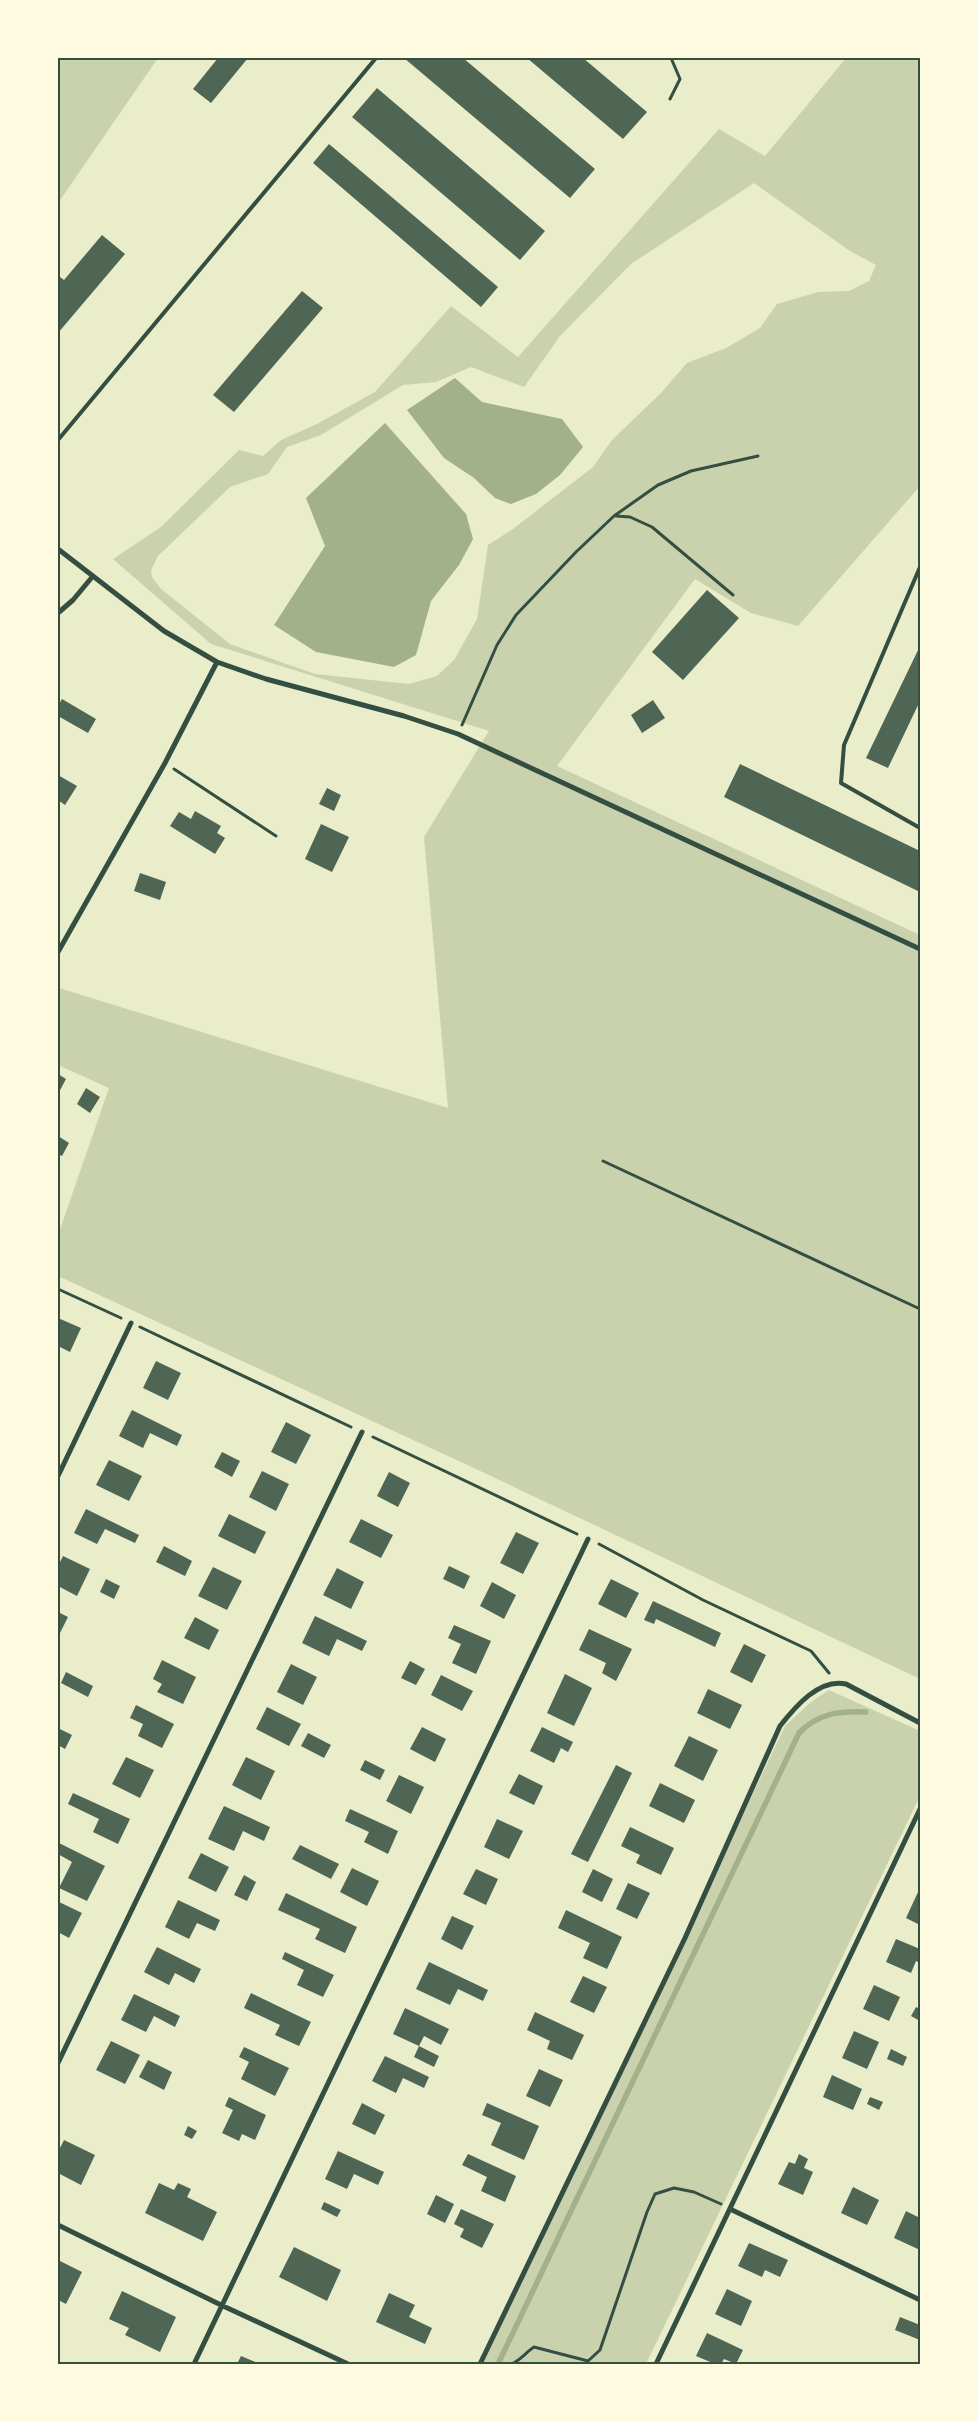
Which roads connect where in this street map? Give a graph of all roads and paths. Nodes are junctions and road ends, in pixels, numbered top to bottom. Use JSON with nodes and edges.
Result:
{"nodes":[{"id":1,"x":376,"y":58,"type":"edge"},
{"id":2,"x":671,"y":58,"type":"edge"},
{"id":3,"x":670,"y":99,"type":"dead end"},
{"id":4,"x":58,"y":440,"type":"edge"},
{"id":5,"x":758,"y":456,"type":"dead end"},
{"id":6,"x":614,"y":516,"type":"junction"},
{"id":7,"x":58,"y":549,"type":"edge"},
{"id":8,"x":920,"y":567,"type":"edge"},
{"id":9,"x":92,"y":576,"type":"junction"},
{"id":10,"x":733,"y":595,"type":"dead end"},
{"id":11,"x":58,"y":613,"type":"edge"},
{"id":12,"x":217,"y":662,"type":"junction"},
{"id":13,"x":458,"y":734,"type":"junction"},
{"id":14,"x":165,"y":763,"type":"junction"},
{"id":15,"x":920,"y":828,"type":"edge"},
{"id":16,"x":276,"y":836,"type":"dead end"},
{"id":17,"x":920,"y":950,"type":"edge"},
{"id":18,"x":58,"y":952,"type":"edge"},
{"id":19,"x":603,"y":1161,"type":"dead end"},
{"id":20,"x":58,"y":1290,"type":"edge"},
{"id":21,"x":920,"y":1309,"type":"edge"},
{"id":22,"x":131,"y":1323,"type":"junction"},
{"id":23,"x":362,"y":1432,"type":"junction"},
{"id":24,"x":58,"y":1476,"type":"edge"},
{"id":25,"x":588,"y":1539,"type":"junction"},
{"id":26,"x":836,"y":1682,"type":"junction"},
{"id":27,"x":920,"y":1723,"type":"edge"},
{"id":28,"x":920,"y":1809,"type":"edge"},
{"id":29,"x":58,"y":2063,"type":"edge"},
{"id":30,"x":730,"y":2209,"type":"junction"},
{"id":31,"x":58,"y":2225,"type":"edge"},
{"id":32,"x":920,"y":2300,"type":"edge"},
{"id":33,"x":221,"y":2305,"type":"junction"},
{"id":34,"x":194,"y":2364,"type":"edge"},
{"id":35,"x":348,"y":2364,"type":"edge"},
{"id":36,"x":480,"y":2364,"type":"edge"},
{"id":37,"x":511,"y":2364,"type":"edge"},
{"id":38,"x":656,"y":2364,"type":"edge"}],
"edges":[{"from":1,"to":4,"type":"lane"},
{"from":2,"to":3,"type":"path"},
{"from":5,"to":6,"type":"path"},
{"from":6,"to":10,"type":"path"},
{"from":6,"to":13,"type":"path"},
{"from":7,"to":9,"type":"street"},
{"from":8,"to":15,"type":"lane"},
{"from":9,"to":11,"type":"street"},
{"from":9,"to":12,"type":"street"},
{"from":12,"to":13,"type":"street"},
{"from":12,"to":14,"type":"street"},
{"from":13,"to":17,"type":"street"},
{"from":14,"to":16,"type":"path"},
{"from":14,"to":18,"type":"street"},
{"from":19,"to":21,"type":"path"},
{"from":20,"to":22,"type":"path"},
{"from":22,"to":23,"type":"path"},
{"from":22,"to":24,"type":"street"},
{"from":23,"to":25,"type":"path"},
{"from":23,"to":29,"type":"street"},
{"from":25,"to":26,"type":"path"},
{"from":25,"to":33,"type":"street"},
{"from":26,"to":27,"type":"street"},
{"from":26,"to":36,"type":"street"},
{"from":28,"to":30,"type":"street"},
{"from":30,"to":32,"type":"street"},
{"from":30,"to":37,"type":"path"},
{"from":30,"to":38,"type":"street"},
{"from":31,"to":33,"type":"street"},
{"from":33,"to":34,"type":"street"},
{"from":33,"to":35,"type":"street"}]}
